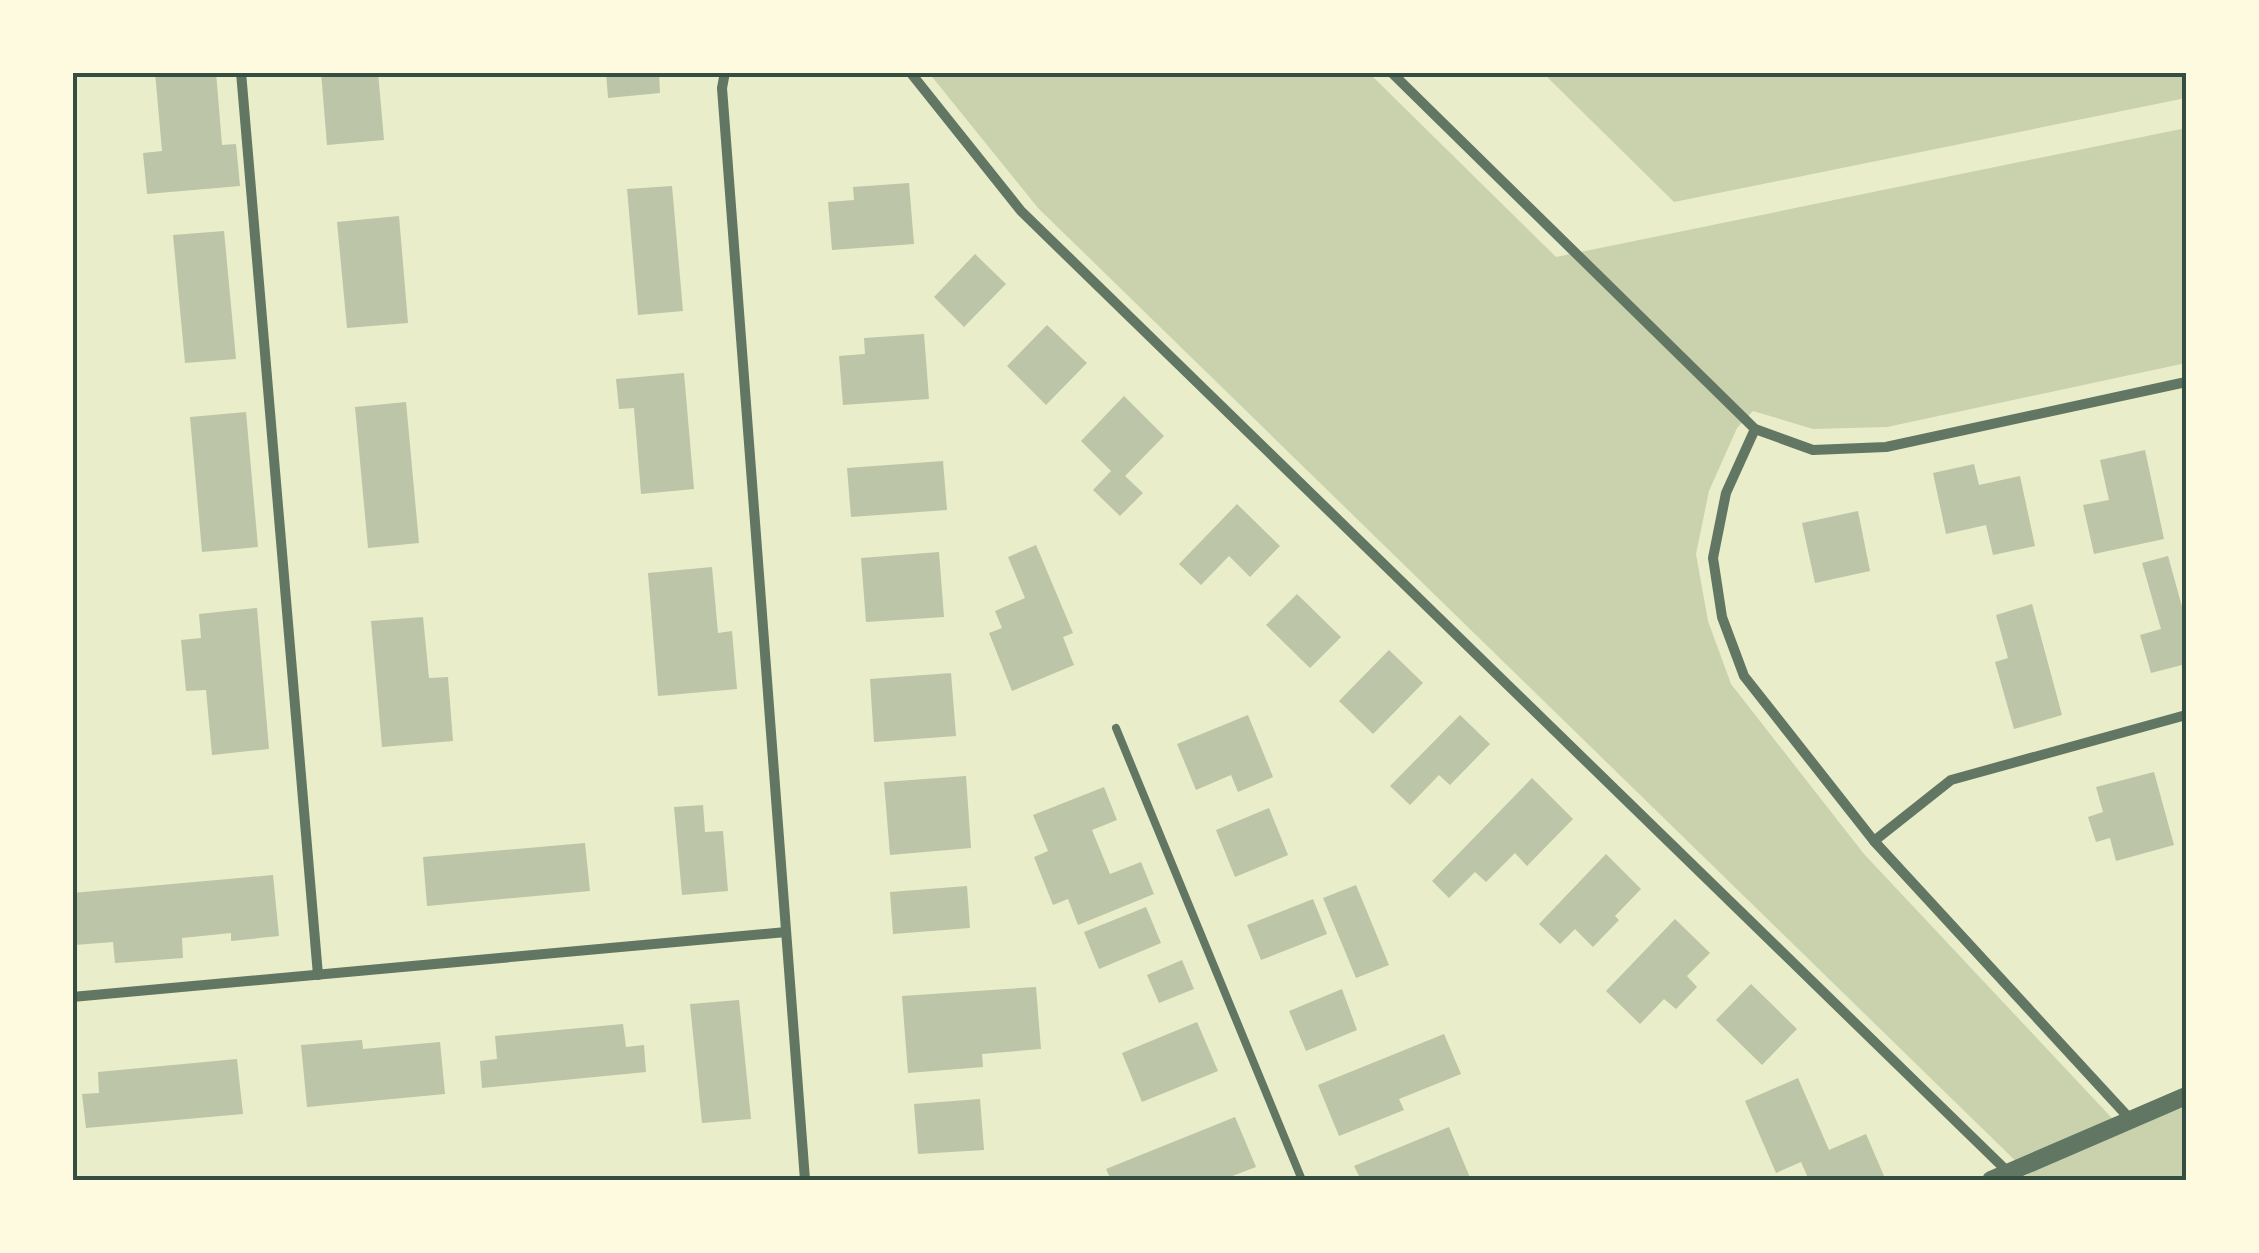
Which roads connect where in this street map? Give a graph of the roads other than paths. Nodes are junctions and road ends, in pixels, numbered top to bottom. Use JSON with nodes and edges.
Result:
{"nodes":[{"id":1,"x":241,"y":72,"type":"edge"},
{"id":2,"x":725,"y":72,"type":"edge"},
{"id":3,"x":910,"y":72,"type":"edge"},
{"id":4,"x":1391,"y":72,"type":"edge"},
{"id":5,"x":2186,"y":382,"type":"edge"},
{"id":6,"x":1755,"y":429,"type":"junction"},
{"id":7,"x":2186,"y":715,"type":"edge"},
{"id":8,"x":1116,"y":728,"type":"dead end"},
{"id":9,"x":1874,"y":841,"type":"junction"},
{"id":10,"x":786,"y":932,"type":"junction"},
{"id":11,"x":318,"y":975,"type":"junction"},
{"id":12,"x":72,"y":997,"type":"edge"},
{"id":13,"x":2185,"y":1098,"type":"edge"},
{"id":14,"x":2130,"y":1120,"type":"junction"},
{"id":15,"x":2000,"y":1177,"type":"edge"},
{"id":16,"x":805,"y":1180,"type":"edge"},
{"id":17,"x":1302,"y":1180,"type":"edge"}],
"edges":[{"from":1,"to":11,"type":"street"},
{"from":2,"to":10,"type":"street"},
{"from":3,"to":15,"type":"street"},
{"from":4,"to":6,"type":"street"},
{"from":5,"to":6,"type":"street"},
{"from":6,"to":9,"type":"street"},
{"from":7,"to":9,"type":"street"},
{"from":8,"to":17,"type":"lane"},
{"from":9,"to":14,"type":"street"},
{"from":10,"to":11,"type":"street"},
{"from":10,"to":16,"type":"street"},
{"from":11,"to":12,"type":"street"},
{"from":13,"to":14,"type":"street"},
{"from":14,"to":15,"type":"street"}]}
